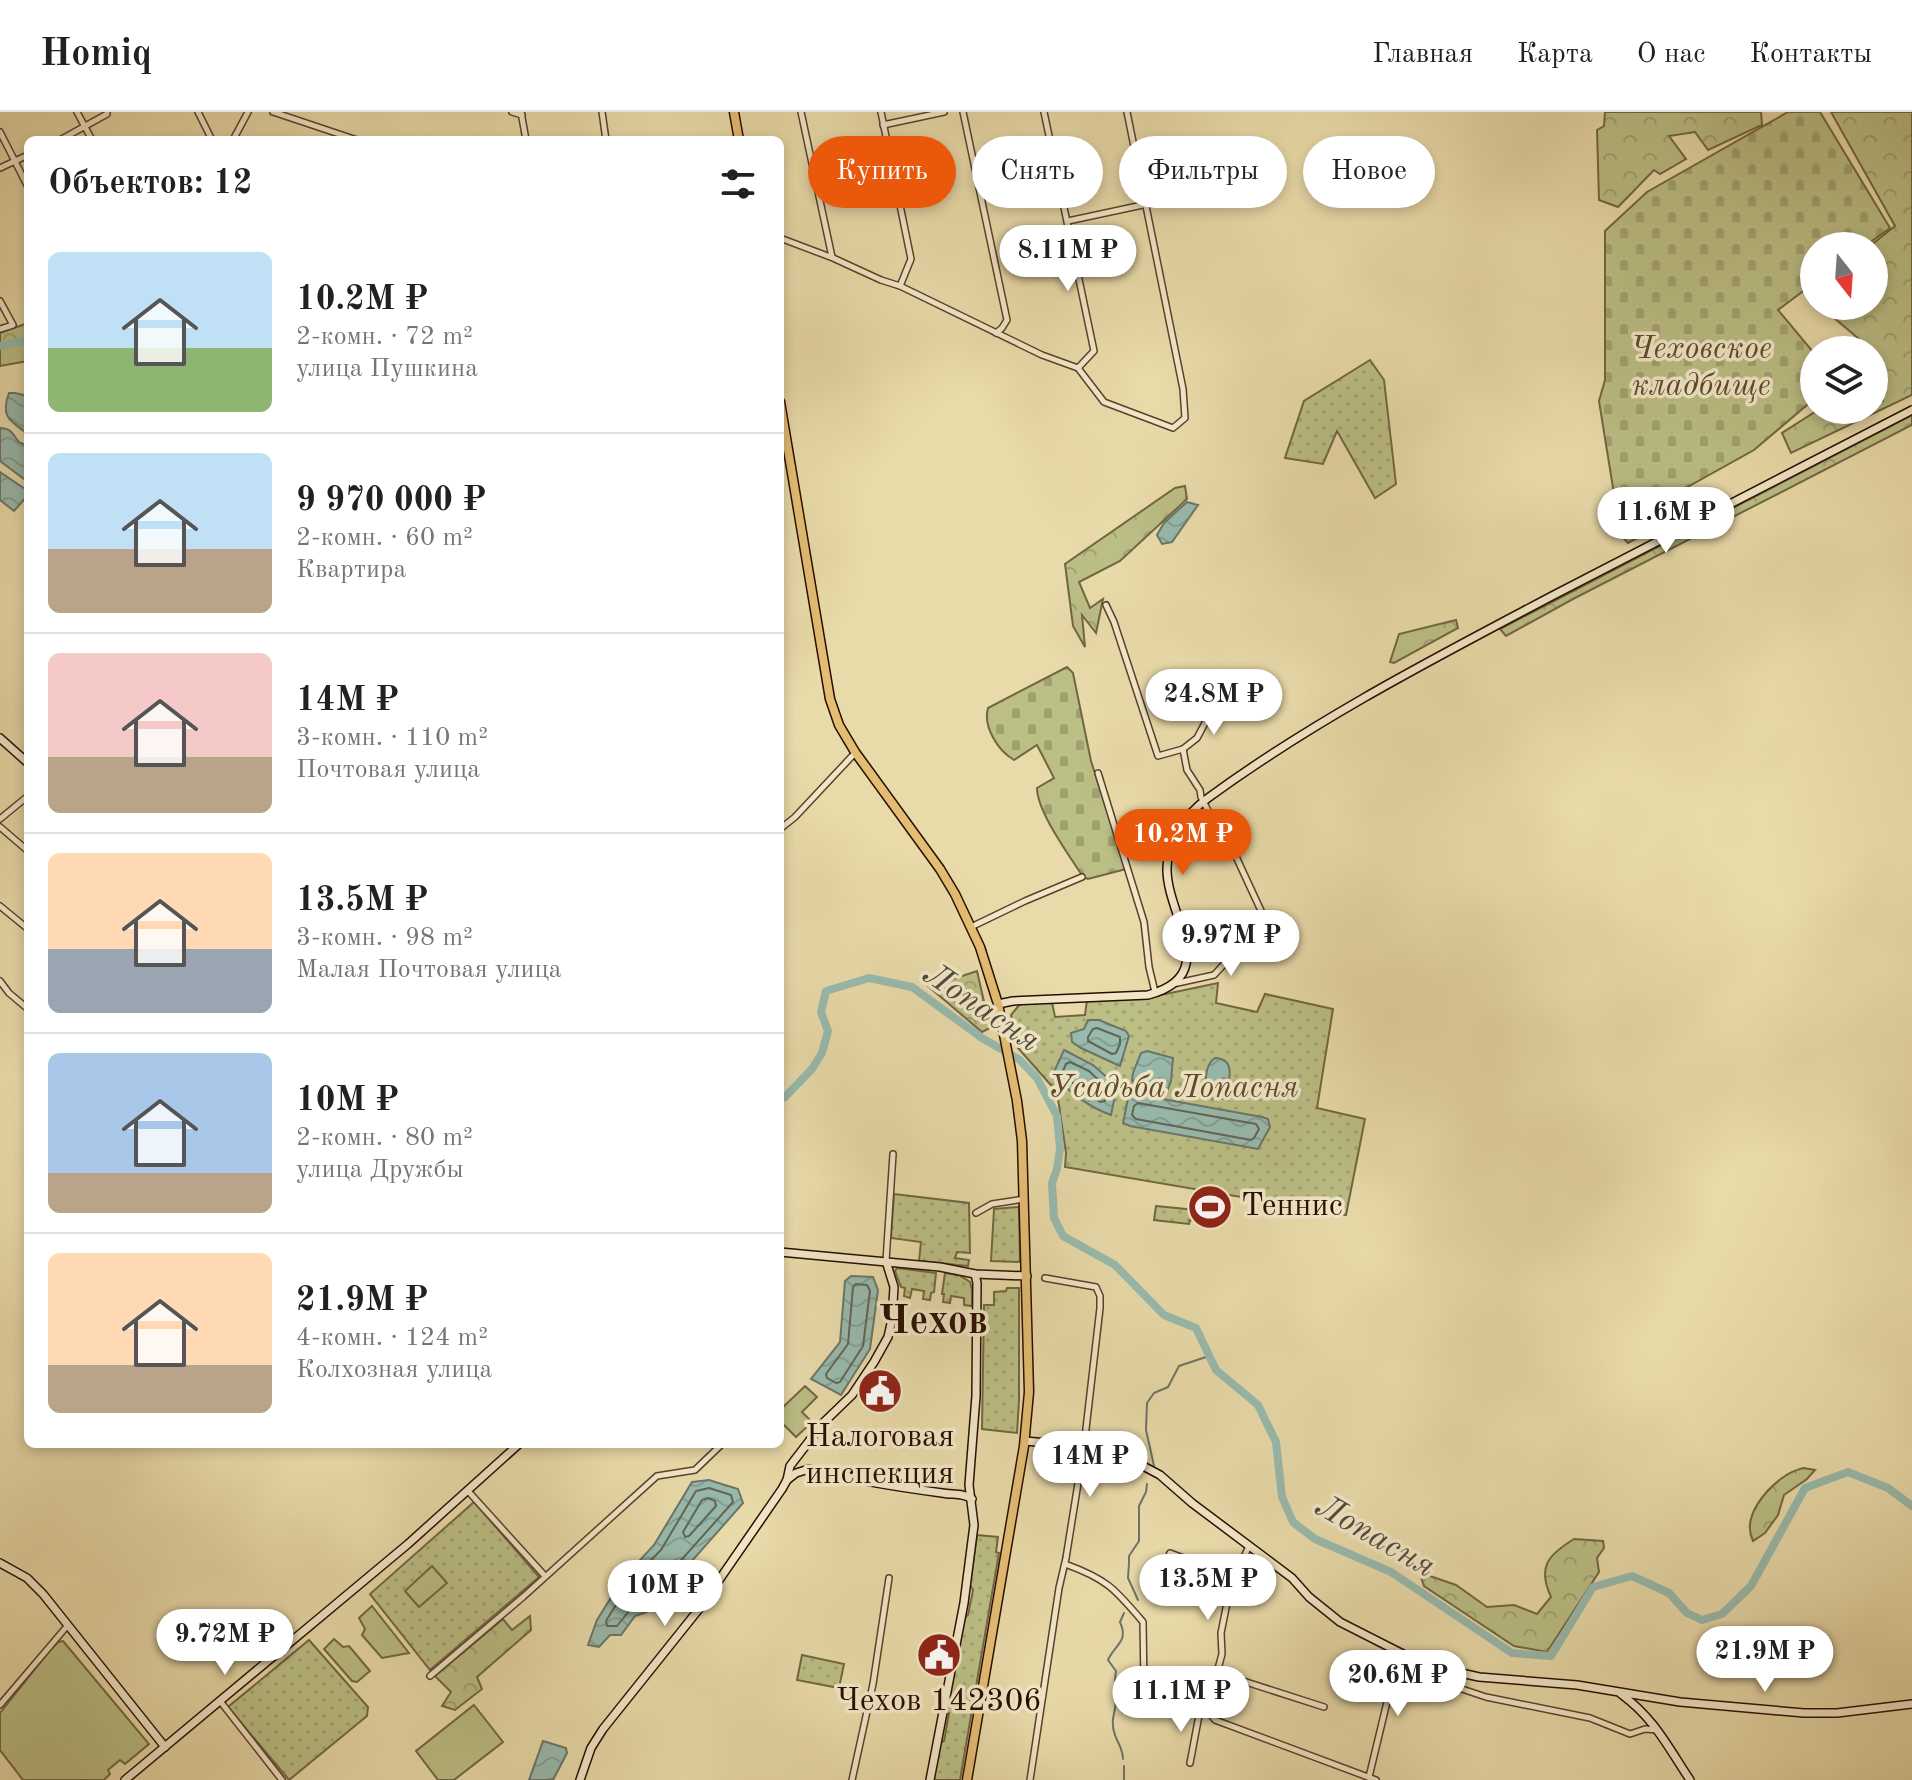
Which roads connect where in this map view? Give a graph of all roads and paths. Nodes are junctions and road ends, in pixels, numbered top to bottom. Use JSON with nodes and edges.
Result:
{"nodes":[{"id":1,"x":77,"y":112,"type":"edge"},
{"id":2,"x":107,"y":112,"type":"edge"},
{"id":3,"x":198,"y":112,"type":"edge"},
{"id":4,"x":248,"y":112,"type":"edge"},
{"id":5,"x":273,"y":112,"type":"edge"},
{"id":6,"x":512,"y":112,"type":"edge"},
{"id":7,"x":602,"y":112,"type":"edge"},
{"id":8,"x":734,"y":112,"type":"edge"},
{"id":9,"x":801,"y":112,"type":"edge"},
{"id":10,"x":881,"y":112,"type":"edge"},
{"id":11,"x":944,"y":112,"type":"edge"},
{"id":12,"x":963,"y":112,"type":"edge"},
{"id":13,"x":1044,"y":112,"type":"edge"},
{"id":14,"x":1127,"y":112,"type":"edge"},
{"id":15,"x":522,"y":114,"type":"edge"},
{"id":16,"x":883,"y":125,"type":"junction"},
{"id":17,"x":85,"y":127,"type":"junction"},
{"id":18,"x":0,"y":132,"type":"edge"},
{"id":19,"x":68,"y":136,"type":"edge"},
{"id":20,"x":90,"y":136,"type":"edge"},
{"id":21,"x":210,"y":136,"type":"edge"},
{"id":22,"x":235,"y":136,"type":"edge"},
{"id":23,"x":345,"y":136,"type":"edge"},
{"id":24,"x":525,"y":136,"type":"edge"},
{"id":25,"x":605,"y":136,"type":"edge"},
{"id":26,"x":738,"y":136,"type":"edge"},
{"id":27,"x":1132,"y":136,"type":"edge"},
{"id":28,"x":24,"y":157,"type":"edge"},
{"id":29,"x":15,"y":161,"type":"junction"},
{"id":30,"x":0,"y":168,"type":"edge"},
{"id":31,"x":24,"y":179,"type":"edge"},
{"id":32,"x":1127,"y":208,"type":"edge"},
{"id":33,"x":1146,"y":208,"type":"edge"},
{"id":34,"x":1068,"y":221,"type":"junction"},
{"id":35,"x":784,"y":240,"type":"edge"},
{"id":36,"x":833,"y":258,"type":"junction"},
{"id":37,"x":900,"y":286,"type":"junction"},
{"id":38,"x":0,"y":301,"type":"edge"},
{"id":39,"x":0,"y":329,"type":"edge"},
{"id":40,"x":996,"y":333,"type":"junction"},
{"id":41,"x":1078,"y":368,"type":"junction"},
{"id":42,"x":1912,"y":410,"type":"edge"},
{"id":43,"x":784,"y":426,"type":"edge"},
{"id":44,"x":1106,"y":605,"type":"dead end"},
{"id":45,"x":1235,"y":708,"type":"dead end"},
{"id":46,"x":0,"y":738,"type":"edge"},
{"id":47,"x":1183,"y":749,"type":"junction"},
{"id":48,"x":855,"y":752,"type":"junction"},
{"id":49,"x":24,"y":759,"type":"edge"},
{"id":50,"x":1098,"y":773,"type":"dead end"},
{"id":51,"x":24,"y":799,"type":"edge"},
{"id":52,"x":1204,"y":801,"type":"junction"},
{"id":53,"x":0,"y":819,"type":"edge"},
{"id":54,"x":784,"y":826,"type":"edge"},
{"id":55,"x":0,"y":827,"type":"edge"},
{"id":56,"x":24,"y":848,"type":"edge"},
{"id":57,"x":1082,"y":877,"type":"dead end"},
{"id":58,"x":0,"y":906,"type":"edge"},
{"id":59,"x":24,"y":926,"type":"edge"},
{"id":60,"x":971,"y":927,"type":"junction"},
{"id":61,"x":0,"y":981,"type":"edge"},
{"id":62,"x":1173,"y":984,"type":"junction"},
{"id":63,"x":1155,"y":993,"type":"junction"},
{"id":64,"x":998,"y":1004,"type":"junction"},
{"id":65,"x":24,"y":1006,"type":"edge"},
{"id":66,"x":893,"y":1154,"type":"dead end"},
{"id":67,"x":1025,"y":1198,"type":"junction"},
{"id":68,"x":976,"y":1213,"type":"dead end"},
{"id":69,"x":784,"y":1252,"type":"edge"},
{"id":70,"x":886,"y":1261,"type":"junction"},
{"id":71,"x":975,"y":1274,"type":"junction"},
{"id":72,"x":1027,"y":1276,"type":"junction"},
{"id":73,"x":1045,"y":1278,"type":"dead end"},
{"id":74,"x":1025,"y":1441,"type":"junction"},
{"id":75,"x":1084,"y":1446,"type":"junction"},
{"id":76,"x":515,"y":1448,"type":"edge"},
{"id":77,"x":718,"y":1448,"type":"edge"},
{"id":78,"x":800,"y":1452,"type":"junction"},
{"id":79,"x":809,"y":1469,"type":"junction"},
{"id":80,"x":787,"y":1480,"type":"junction"},
{"id":81,"x":969,"y":1485,"type":"junction"},
{"id":82,"x":468,"y":1491,"type":"junction"},
{"id":83,"x":961,"y":1495,"type":"junction"},
{"id":84,"x":972,"y":1499,"type":"junction"},
{"id":85,"x":1250,"y":1546,"type":"junction"},
{"id":86,"x":0,"y":1563,"type":"edge"},
{"id":87,"x":1165,"y":1563,"type":"dead end"},
{"id":88,"x":1065,"y":1564,"type":"junction"},
{"id":89,"x":1238,"y":1572,"type":"junction"},
{"id":90,"x":545,"y":1576,"type":"junction"},
{"id":91,"x":889,"y":1578,"type":"dead end"},
{"id":92,"x":68,"y":1625,"type":"junction"},
{"id":93,"x":1399,"y":1652,"type":"junction"},
{"id":94,"x":1439,"y":1668,"type":"junction"},
{"id":95,"x":1218,"y":1673,"type":"junction"},
{"id":96,"x":430,"y":1676,"type":"dead end"},
{"id":97,"x":1619,"y":1693,"type":"junction"},
{"id":98,"x":220,"y":1701,"type":"junction"},
{"id":99,"x":1912,"y":1704,"type":"edge"},
{"id":100,"x":0,"y":1705,"type":"edge"},
{"id":101,"x":1324,"y":1707,"type":"dead end"},
{"id":102,"x":1204,"y":1710,"type":"junction"},
{"id":103,"x":1658,"y":1730,"type":"junction"},
{"id":104,"x":165,"y":1747,"type":"junction"},
{"id":105,"x":1190,"y":1763,"type":"dead end"},
{"id":106,"x":1369,"y":1777,"type":"junction"},
{"id":107,"x":125,"y":1780,"type":"edge"},
{"id":108,"x":282,"y":1780,"type":"edge"},
{"id":109,"x":580,"y":1780,"type":"edge"},
{"id":110,"x":852,"y":1780,"type":"edge"},
{"id":111,"x":930,"y":1780,"type":"edge"},
{"id":112,"x":967,"y":1780,"type":"edge"},
{"id":113,"x":1030,"y":1780,"type":"edge"},
{"id":114,"x":1376,"y":1780,"type":"edge"},
{"id":115,"x":1690,"y":1780,"type":"edge"}],
"edges":[{"from":1,"to":17,"type":"street"},
{"from":2,"to":17,"type":"street"},
{"from":3,"to":21,"type":"street"},
{"from":4,"to":22,"type":"street"},
{"from":5,"to":23,"type":"street"},
{"from":6,"to":15,"type":"street"},
{"from":7,"to":25,"type":"street"},
{"from":8,"to":26,"type":"main road"},
{"from":9,"to":36,"type":"street"},
{"from":10,"to":16,"type":"street"},
{"from":11,"to":16,"type":"street"},
{"from":12,"to":40,"type":"street"},
{"from":13,"to":34,"type":"street"},
{"from":14,"to":27,"type":"street"},
{"from":15,"to":24,"type":"street"},
{"from":16,"to":37,"type":"street"},
{"from":17,"to":19,"type":"street"},
{"from":17,"to":20,"type":"street"},
{"from":18,"to":29,"type":"street"},
{"from":28,"to":29,"type":"street"},
{"from":29,"to":30,"type":"street"},
{"from":29,"to":31,"type":"street"},
{"from":32,"to":34,"type":"street"},
{"from":33,"to":41,"type":"street"},
{"from":34,"to":41,"type":"street"},
{"from":35,"to":36,"type":"street"},
{"from":36,"to":37,"type":"street"},
{"from":37,"to":40,"type":"street"},
{"from":38,"to":39,"type":"street"},
{"from":40,"to":41,"type":"street"},
{"from":42,"to":52,"type":"main road"},
{"from":43,"to":48,"type":"main road"},
{"from":44,"to":47,"type":"street"},
{"from":45,"to":47,"type":"street"},
{"from":46,"to":49,"type":"main road"},
{"from":47,"to":52,"type":"street"},
{"from":48,"to":54,"type":"street"},
{"from":48,"to":60,"type":"main road"},
{"from":50,"to":63,"type":"street"},
{"from":51,"to":53,"type":"street"},
{"from":52,"to":62,"type":"main road"},
{"from":52,"to":62,"type":"street"},
{"from":55,"to":56,"type":"street"},
{"from":57,"to":60,"type":"street"},
{"from":58,"to":59,"type":"street"},
{"from":60,"to":64,"type":"main road"},
{"from":61,"to":65,"type":"street"},
{"from":62,"to":63,"type":"main road"},
{"from":63,"to":64,"type":"main road"},
{"from":64,"to":67,"type":"main road"},
{"from":66,"to":70,"type":"street"},
{"from":67,"to":68,"type":"street"},
{"from":67,"to":72,"type":"main road"},
{"from":69,"to":70,"type":"main road"},
{"from":70,"to":71,"type":"main road"},
{"from":70,"to":78,"type":"main road"},
{"from":71,"to":72,"type":"main road"},
{"from":71,"to":81,"type":"main road"},
{"from":72,"to":74,"type":"main road"},
{"from":73,"to":75,"type":"street"},
{"from":74,"to":75,"type":"main road"},
{"from":74,"to":112,"type":"main road"},
{"from":75,"to":85,"type":"main road"},
{"from":75,"to":88,"type":"street"},
{"from":76,"to":82,"type":"main road"},
{"from":77,"to":90,"type":"street"},
{"from":78,"to":79,"type":"main road"},
{"from":78,"to":80,"type":"main road"},
{"from":79,"to":80,"type":"main road"},
{"from":79,"to":83,"type":"main road"},
{"from":80,"to":109,"type":"main road"},
{"from":81,"to":83,"type":"main road"},
{"from":81,"to":84,"type":"main road"},
{"from":82,"to":90,"type":"street"},
{"from":82,"to":98,"type":"main road"},
{"from":83,"to":84,"type":"main road"},
{"from":84,"to":111,"type":"main road"},
{"from":85,"to":89,"type":"street"},
{"from":85,"to":93,"type":"main road"},
{"from":86,"to":92,"type":"main road"},
{"from":87,"to":89,"type":"street"},
{"from":88,"to":102,"type":"street"},
{"from":88,"to":113,"type":"street"},
{"from":89,"to":95,"type":"street"},
{"from":90,"to":96,"type":"street"},
{"from":91,"to":110,"type":"street"},
{"from":92,"to":100,"type":"street"},
{"from":92,"to":104,"type":"main road"},
{"from":93,"to":94,"type":"main road"},
{"from":93,"to":106,"type":"street"},
{"from":94,"to":97,"type":"main road"},
{"from":94,"to":103,"type":"street"},
{"from":95,"to":101,"type":"street"},
{"from":95,"to":102,"type":"street"},
{"from":97,"to":99,"type":"main road"},
{"from":97,"to":103,"type":"main road"},
{"from":98,"to":104,"type":"main road"},
{"from":98,"to":108,"type":"street"},
{"from":102,"to":105,"type":"street"},
{"from":102,"to":106,"type":"street"},
{"from":103,"to":115,"type":"main road"},
{"from":104,"to":107,"type":"main road"},
{"from":106,"to":114,"type":"street"}]}
